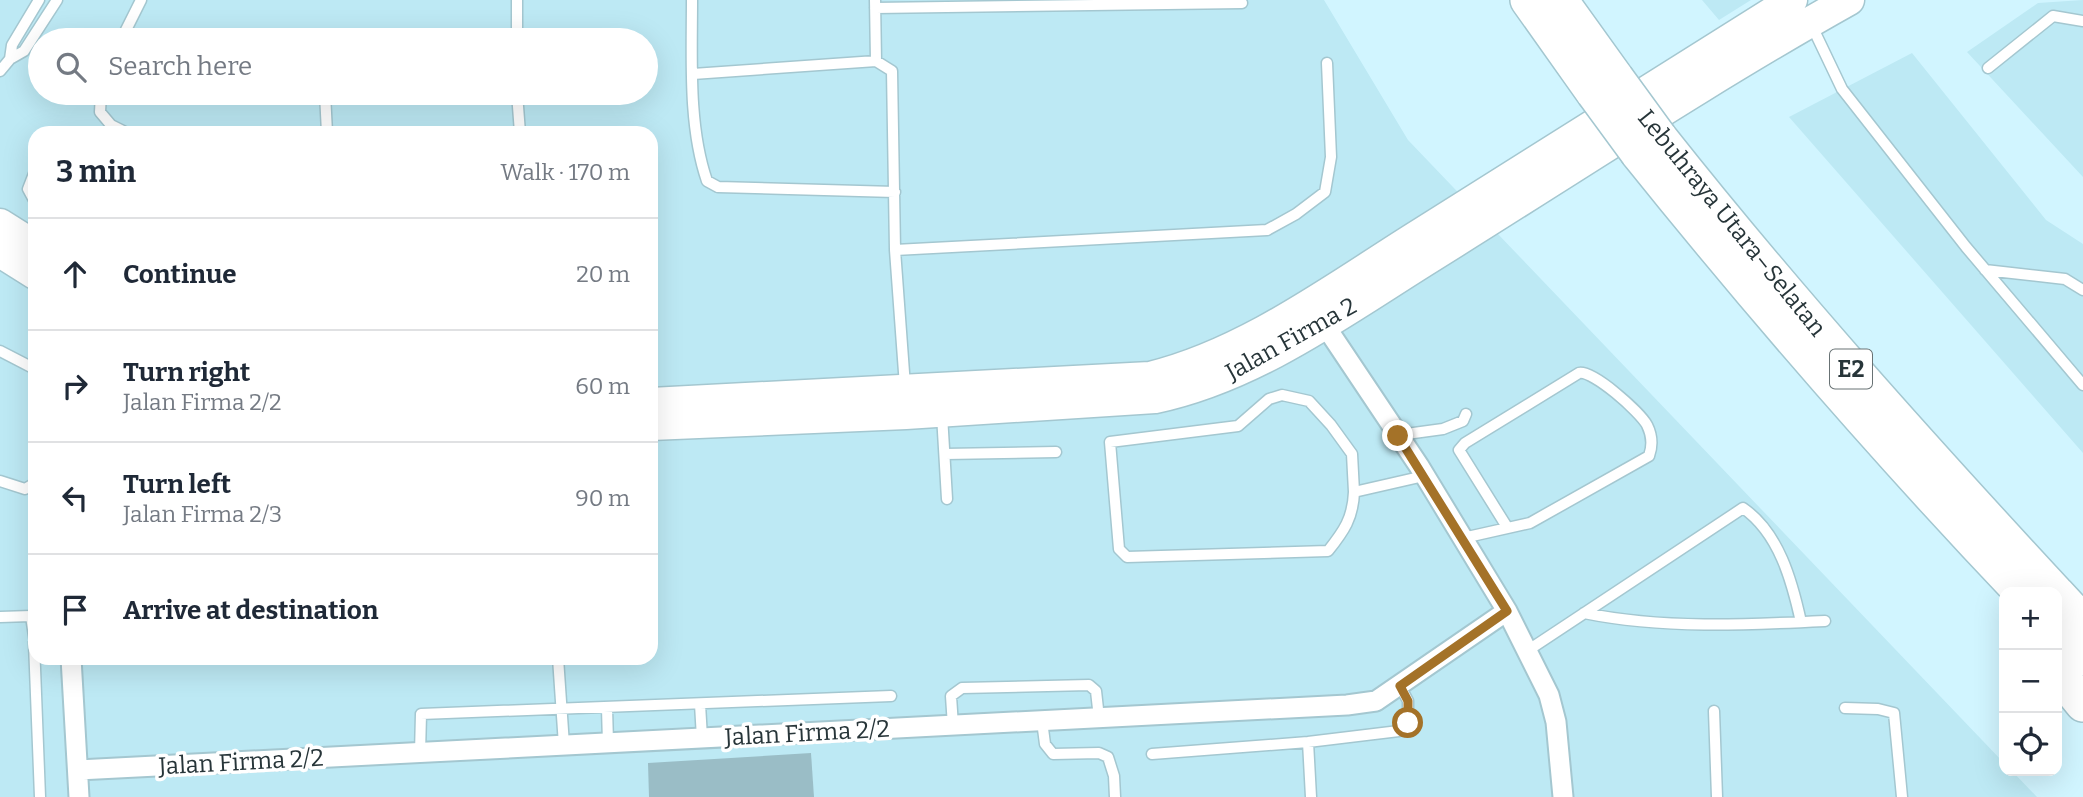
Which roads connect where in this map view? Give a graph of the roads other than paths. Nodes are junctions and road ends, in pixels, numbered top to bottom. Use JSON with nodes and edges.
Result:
{"nodes":[{"id":1,"x":39,"y":0,"type":"edge"},
{"id":2,"x":57,"y":0,"type":"edge"},
{"id":3,"x":141,"y":0,"type":"edge"},
{"id":4,"x":517,"y":0,"type":"edge"},
{"id":5,"x":692,"y":0,"type":"edge"},
{"id":6,"x":1528,"y":0,"type":"edge"},
{"id":7,"x":1560,"y":0,"type":"edge"},
{"id":8,"x":1849,"y":0,"type":"edge"},
{"id":9,"x":1242,"y":3,"type":"dead end"},
{"id":10,"x":875,"y":4,"type":"edge"},
{"id":11,"x":1801,"y":11,"type":"edge"},
{"id":12,"x":2083,"y":20,"type":"edge"},
{"id":13,"x":39,"y":28,"type":"edge"},
{"id":14,"x":127,"y":28,"type":"edge"},
{"id":15,"x":517,"y":28,"type":"edge"},
{"id":16,"x":28,"y":45,"type":"edge"},
{"id":17,"x":10,"y":59,"type":"junction"},
{"id":18,"x":876,"y":61,"type":"junction"},
{"id":19,"x":1328,"y":63,"type":"dead end"},
{"id":20,"x":1987,"y":68,"type":"dead end"},
{"id":21,"x":0,"y":71,"type":"edge"},
{"id":22,"x":693,"y":74,"type":"junction"},
{"id":23,"x":1605,"y":85,"type":"junction"},
{"id":24,"x":100,"y":105,"type":"edge"},
{"id":25,"x":326,"y":105,"type":"edge"},
{"id":26,"x":518,"y":105,"type":"edge"},
{"id":27,"x":113,"y":126,"type":"edge"},
{"id":28,"x":327,"y":126,"type":"edge"},
{"id":29,"x":519,"y":126,"type":"edge"},
{"id":30,"x":1649,"y":145,"type":"junction"},
{"id":31,"x":895,"y":192,"type":"junction"},
{"id":32,"x":0,"y":224,"type":"edge"},
{"id":33,"x":28,"y":242,"type":"edge"},
{"id":34,"x":895,"y":250,"type":"junction"},
{"id":35,"x":0,"y":252,"type":"edge"},
{"id":36,"x":28,"y":270,"type":"edge"},
{"id":37,"x":1985,"y":270,"type":"junction"},
{"id":38,"x":2083,"y":290,"type":"edge"},
{"id":39,"x":1317,"y":313,"type":"junction"},
{"id":40,"x":0,"y":351,"type":"edge"},
{"id":41,"x":28,"y":365,"type":"edge"},
{"id":42,"x":1818,"y":368,"type":"junction"},
{"id":43,"x":2083,"y":385,"type":"edge"},
{"id":44,"x":906,"y":402,"type":"junction"},
{"id":45,"x":658,"y":403,"type":"edge"},
{"id":46,"x":942,"y":411,"type":"junction"},
{"id":47,"x":1466,"y":414,"type":"dead end"},
{"id":48,"x":658,"y":424,"type":"edge"},
{"id":49,"x":1398,"y":436,"type":"junction"},
{"id":50,"x":1056,"y":452,"type":"dead end"},
{"id":51,"x":944,"y":454,"type":"junction"},
{"id":52,"x":1424,"y":475,"type":"junction"},
{"id":53,"x":0,"y":481,"type":"edge"},
{"id":54,"x":28,"y":487,"type":"edge"},
{"id":55,"x":1354,"y":492,"type":"junction"},
{"id":56,"x":947,"y":499,"type":"dead end"},
{"id":57,"x":1507,"y":527,"type":"junction"},
{"id":58,"x":1463,"y":538,"type":"junction"},
{"id":59,"x":2016,"y":587,"type":"edge"},
{"id":60,"x":2050,"y":587,"type":"edge"},
{"id":61,"x":2062,"y":599,"type":"edge"},
{"id":62,"x":1999,"y":602,"type":"edge"},
{"id":63,"x":1507,"y":611,"type":"junction"},
{"id":64,"x":1584,"y":613,"type":"junction"},
{"id":65,"x":28,"y":616,"type":"edge"},
{"id":66,"x":0,"y":617,"type":"edge"},
{"id":67,"x":1825,"y":621,"type":"dead end"},
{"id":68,"x":1801,"y":622,"type":"junction"},
{"id":69,"x":2083,"y":622,"type":"edge"},
{"id":70,"x":2062,"y":636,"type":"edge"},
{"id":71,"x":1527,"y":651,"type":"junction"},
{"id":72,"x":2083,"y":659,"type":"edge"},
{"id":73,"x":35,"y":665,"type":"edge"},
{"id":74,"x":71,"y":665,"type":"edge"},
{"id":75,"x":558,"y":665,"type":"edge"},
{"id":76,"x":2062,"y":678,"type":"edge"},
{"id":77,"x":1400,"y":686,"type":"junction"},
{"id":78,"x":891,"y":696,"type":"dead end"},
{"id":79,"x":700,"y":704,"type":"junction"},
{"id":80,"x":2083,"y":704,"type":"edge"},
{"id":81,"x":607,"y":708,"type":"junction"},
{"id":82,"x":1844,"y":708,"type":"dead end"},
{"id":83,"x":561,"y":709,"type":"junction"},
{"id":84,"x":1714,"y":711,"type":"dead end"},
{"id":85,"x":1099,"y":718,"type":"junction"},
{"id":86,"x":1042,"y":721,"type":"junction"},
{"id":87,"x":953,"y":726,"type":"junction"},
{"id":88,"x":702,"y":738,"type":"junction"},
{"id":89,"x":1308,"y":742,"type":"junction"},
{"id":90,"x":608,"y":743,"type":"junction"},
{"id":91,"x":564,"y":746,"type":"junction"},
{"id":92,"x":420,"y":753,"type":"junction"},
{"id":93,"x":1152,"y":754,"type":"dead end"},
{"id":94,"x":78,"y":770,"type":"junction"},
{"id":95,"x":40,"y":797,"type":"edge"},
{"id":96,"x":79,"y":797,"type":"edge"},
{"id":97,"x":1115,"y":797,"type":"edge"},
{"id":98,"x":1311,"y":797,"type":"edge"},
{"id":99,"x":1563,"y":797,"type":"edge"},
{"id":100,"x":1717,"y":797,"type":"edge"},
{"id":101,"x":1902,"y":797,"type":"edge"}],
"edges":[{"from":1,"to":17,"type":"lane"},
{"from":2,"to":13,"type":"lane"},
{"from":3,"to":14,"type":"lane"},
{"from":4,"to":15,"type":"lane"},
{"from":5,"to":22,"type":"lane"},
{"from":6,"to":23,"type":"highway","name":"Lebuhraya Utara–Selatan","number":"E2"},
{"from":7,"to":23,"type":"highway","name":"Lebuhraya Utara–Selatan","number":"E2"},
{"from":8,"to":11,"type":"main road","name":"Jalan Firma 2"},
{"from":9,"to":10,"type":"lane"},
{"from":10,"to":18,"type":"lane"},
{"from":11,"to":37,"type":"lane"},
{"from":11,"to":39,"type":"main road","name":"Jalan Firma 2"},
{"from":12,"to":20,"type":"lane"},
{"from":16,"to":17,"type":"lane"},
{"from":17,"to":21,"type":"lane"},
{"from":18,"to":22,"type":"lane"},
{"from":18,"to":31,"type":"lane"},
{"from":19,"to":34,"type":"lane"},
{"from":22,"to":31,"type":"lane"},
{"from":23,"to":30,"type":"highway","name":"Lebuhraya Utara–Selatan","number":"E2","bridge":true},
{"from":24,"to":27,"type":"lane"},
{"from":25,"to":28,"type":"lane"},
{"from":26,"to":29,"type":"lane"},
{"from":30,"to":42,"type":"highway","name":"Lebuhraya Utara–Selatan","number":"E2"},
{"from":30,"to":60,"type":"highway","name":"Lebuhraya Utara–Selatan","number":"E2"},
{"from":31,"to":34,"type":"lane"},
{"from":32,"to":33,"type":"main road"},
{"from":34,"to":44,"type":"lane"},
{"from":35,"to":36,"type":"main road"},
{"from":37,"to":38,"type":"lane"},
{"from":37,"to":43,"type":"lane"},
{"from":39,"to":44,"type":"main road","name":"Jalan Firma 2"},
{"from":39,"to":46,"type":"main road","name":"Jalan Firma 2"},
{"from":39,"to":49,"type":"street"},
{"from":40,"to":41,"type":"lane"},
{"from":42,"to":59,"type":"highway","name":"Lebuhraya Utara–Selatan","number":"E2"},
{"from":42,"to":62,"type":"highway"},
{"from":44,"to":45,"type":"main road","name":"Jalan Firma 2"},
{"from":44,"to":46,"type":"main road","name":"Jalan Firma 2"},
{"from":44,"to":48,"type":"main road","name":"Jalan Firma 2"},
{"from":46,"to":51,"type":"lane"},
{"from":47,"to":49,"type":"lane"},
{"from":49,"to":52,"type":"street"},
{"from":50,"to":51,"type":"lane"},
{"from":51,"to":56,"type":"lane"},
{"from":52,"to":55,"type":"lane"},
{"from":52,"to":58,"type":"street"},
{"from":53,"to":54,"type":"lane"},
{"from":55,"to":55,"type":"lane"},
{"from":57,"to":57,"type":"lane"},
{"from":57,"to":58,"type":"lane"},
{"from":58,"to":63,"type":"street"},
{"from":61,"to":69,"type":"highway","name":"Lebuhraya Utara–Selatan","number":"E2"},
{"from":63,"to":71,"type":"street"},
{"from":63,"to":77,"type":"street","name":"Jalan Firma 2/2"},
{"from":64,"to":68,"type":"lane"},
{"from":64,"to":68,"type":"lane"},
{"from":64,"to":71,"type":"lane"},
{"from":65,"to":66,"type":"lane"},
{"from":67,"to":68,"type":"lane"},
{"from":70,"to":72,"type":"highway"},
{"from":71,"to":99,"type":"street"},
{"from":73,"to":95,"type":"lane"},
{"from":74,"to":94,"type":"street"},
{"from":75,"to":83,"type":"lane"},
{"from":76,"to":80,"type":"highway"},
{"from":77,"to":85,"type":"street","name":"Jalan Firma 2/2"},
{"from":77,"to":89,"type":"lane"},
{"from":78,"to":79,"type":"lane"},
{"from":79,"to":81,"type":"lane"},
{"from":79,"to":88,"type":"lane"},
{"from":81,"to":83,"type":"lane"},
{"from":81,"to":90,"type":"lane"},
{"from":82,"to":101,"type":"lane"},
{"from":83,"to":91,"type":"lane"},
{"from":83,"to":92,"type":"lane"},
{"from":84,"to":100,"type":"lane"},
{"from":85,"to":86,"type":"street","name":"Jalan Firma 2/2"},
{"from":85,"to":87,"type":"lane"},
{"from":86,"to":87,"type":"street","name":"Jalan Firma 2/2"},
{"from":86,"to":97,"type":"lane"},
{"from":87,"to":88,"type":"street","name":"Jalan Firma 2/2"},
{"from":88,"to":90,"type":"street","name":"Jalan Firma 2/2"},
{"from":89,"to":93,"type":"lane"},
{"from":89,"to":98,"type":"lane"},
{"from":90,"to":91,"type":"street","name":"Jalan Firma 2/2"},
{"from":91,"to":92,"type":"street","name":"Jalan Firma 2/2"},
{"from":92,"to":94,"type":"street","name":"Jalan Firma 2/2"},
{"from":94,"to":96,"type":"street"}]}
